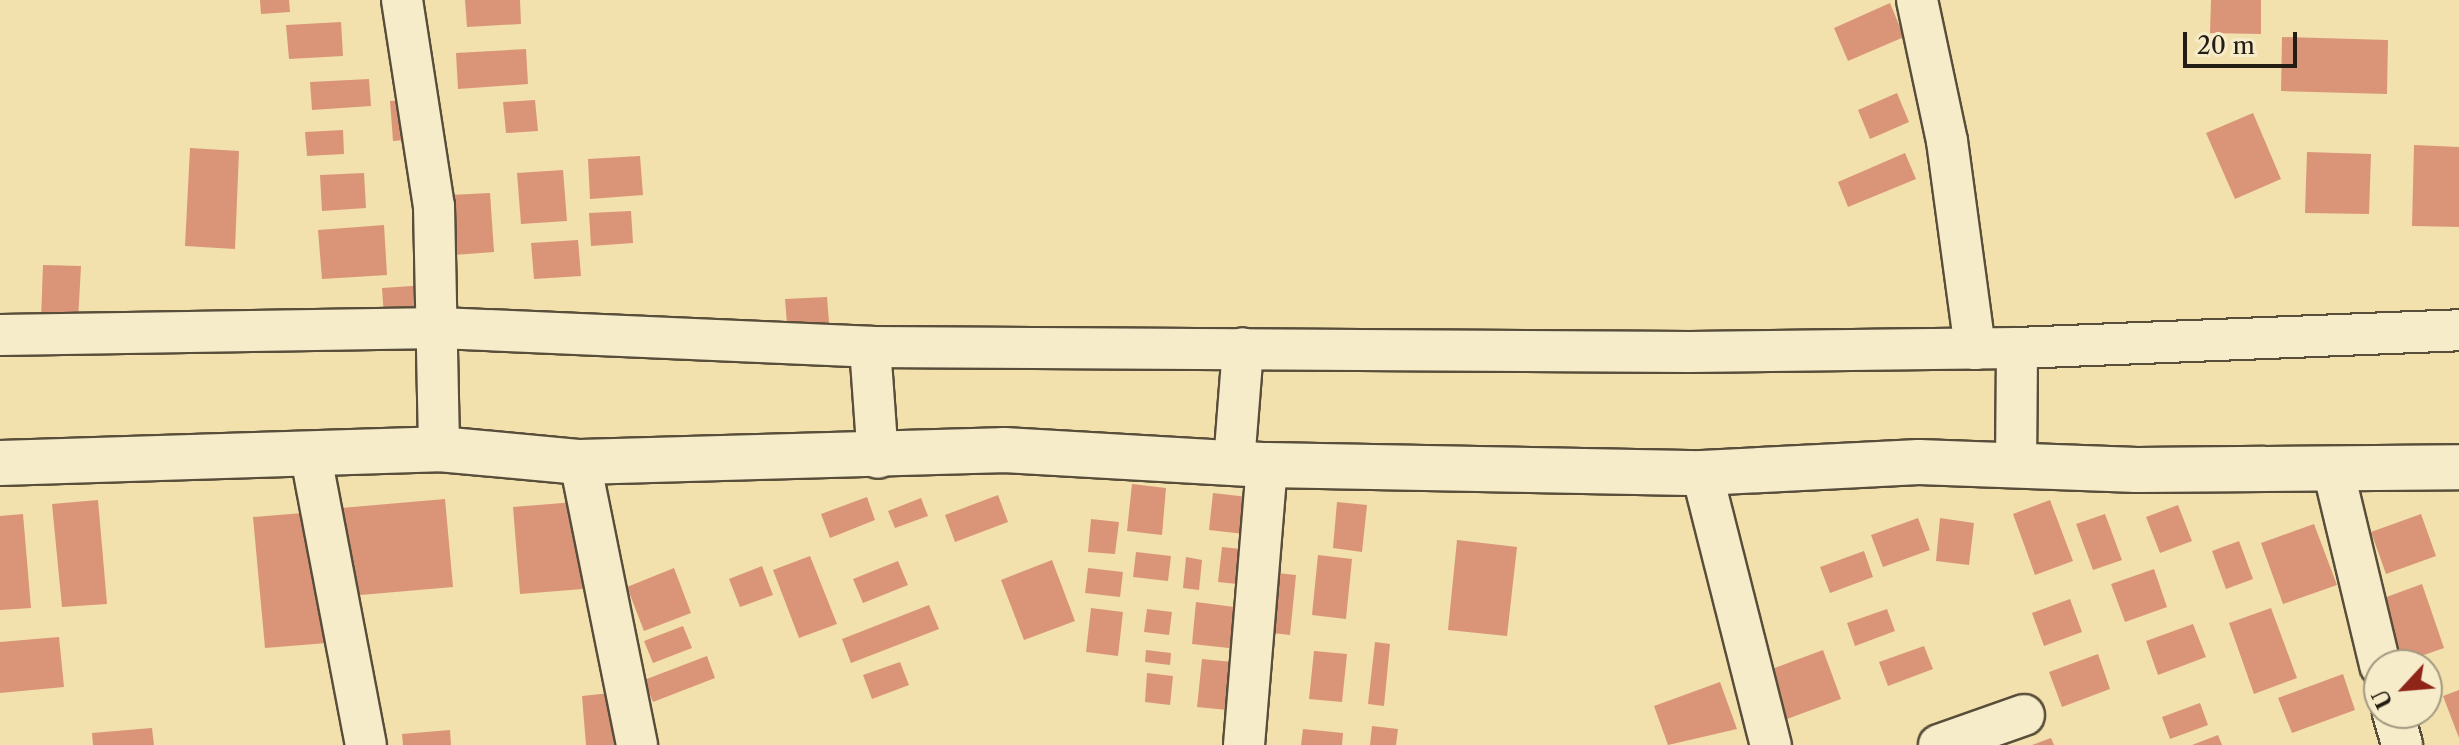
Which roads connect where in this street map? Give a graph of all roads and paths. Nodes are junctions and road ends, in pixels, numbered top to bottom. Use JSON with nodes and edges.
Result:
{"nodes":[{"id":1,"x":402,"y":0,"type":"edge"},
{"id":2,"x":1917,"y":0,"type":"edge"},
{"id":3,"x":2459,"y":330,"type":"edge"},
{"id":4,"x":440,"y":331,"type":"junction"},
{"id":5,"x":0,"y":335,"type":"edge"},
{"id":6,"x":1975,"y":349,"type":"junction"},
{"id":7,"x":870,"y":353,"type":"junction"},
{"id":8,"x":2016,"y":354,"type":"junction"},
{"id":9,"x":1243,"y":355,"type":"junction"},
{"id":10,"x":876,"y":447,"type":"junction"},
{"id":11,"x":439,"y":449,"type":"junction"},
{"id":12,"x":1247,"y":454,"type":"junction"},
{"id":13,"x":2016,"y":456,"type":"junction"},
{"id":14,"x":311,"y":457,"type":"junction"},
{"id":15,"x":580,"y":462,"type":"junction"},
{"id":16,"x":0,"y":463,"type":"edge"},
{"id":17,"x":2459,"y":467,"type":"edge"},
{"id":18,"x":2333,"y":469,"type":"junction"},
{"id":19,"x":1702,"y":473,"type":"junction"},
{"id":20,"x":2376,"y":649,"type":"edge"},
{"id":21,"x":2024,"y":715,"type":"dead end"},
{"id":22,"x":1979,"y":738,"type":"edge"},
{"id":23,"x":366,"y":745,"type":"edge"},
{"id":24,"x":637,"y":745,"type":"edge"},
{"id":25,"x":1244,"y":745,"type":"edge"},
{"id":26,"x":1771,"y":745,"type":"edge"},
{"id":27,"x":1939,"y":745,"type":"edge"}],
"edges":[{"from":1,"to":4,"type":"street"},
{"from":2,"to":6,"type":"street"},
{"from":3,"to":8,"type":"street"},
{"from":4,"to":5,"type":"street"},
{"from":4,"to":7,"type":"street"},
{"from":4,"to":11,"type":"street"},
{"from":6,"to":8,"type":"street"},
{"from":6,"to":9,"type":"street"},
{"from":7,"to":9,"type":"street"},
{"from":7,"to":10,"type":"street"},
{"from":8,"to":13,"type":"street"},
{"from":9,"to":12,"type":"street"},
{"from":10,"to":12,"type":"main road"},
{"from":10,"to":15,"type":"main road"},
{"from":11,"to":14,"type":"main road"},
{"from":11,"to":15,"type":"main road"},
{"from":12,"to":19,"type":"main road"},
{"from":12,"to":25,"type":"street"},
{"from":13,"to":18,"type":"main road"},
{"from":13,"to":19,"type":"main road"},
{"from":14,"to":16,"type":"main road"},
{"from":14,"to":23,"type":"street"},
{"from":15,"to":24,"type":"street"},
{"from":17,"to":18,"type":"main road"},
{"from":18,"to":20,"type":"street"},
{"from":19,"to":26,"type":"street"},
{"from":21,"to":22,"type":"street"},
{"from":22,"to":27,"type":"street"}]}
